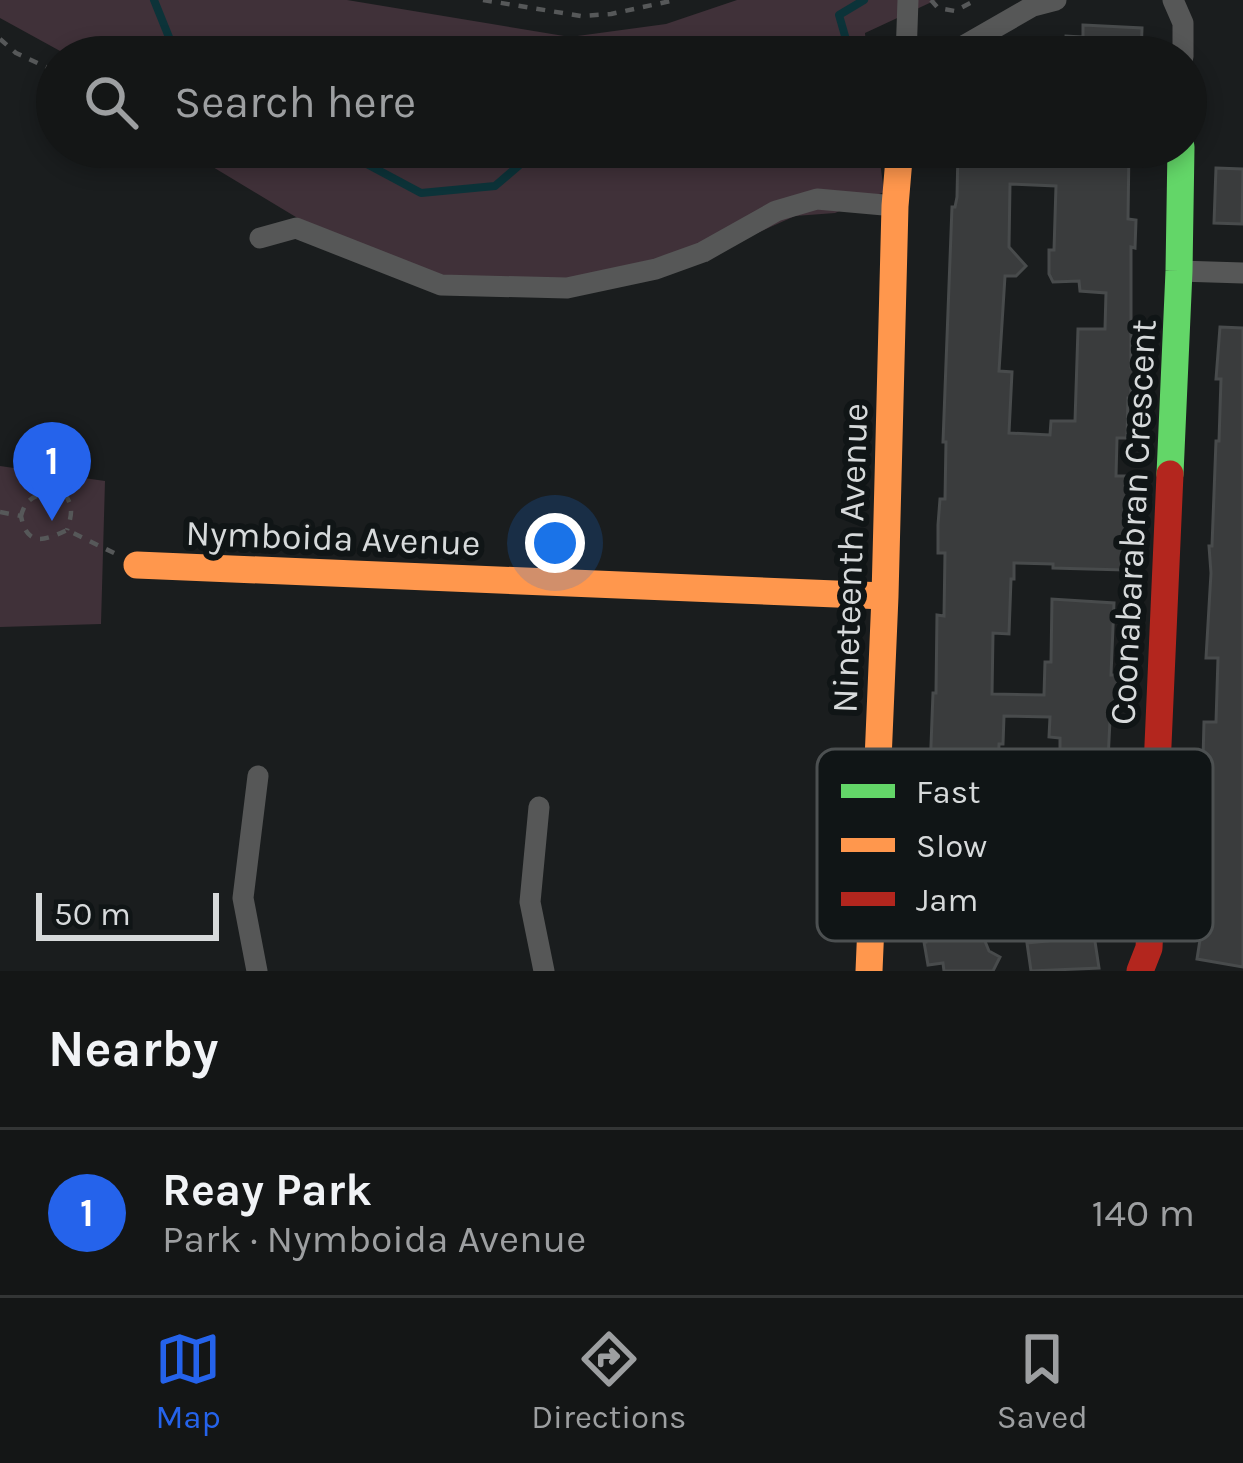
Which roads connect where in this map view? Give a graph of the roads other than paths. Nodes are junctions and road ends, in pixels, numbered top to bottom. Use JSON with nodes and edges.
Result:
{"nodes":[{"id":1,"x":908,"y":0,"type":"edge"},
{"id":2,"x":1056,"y":0,"type":"edge"},
{"id":3,"x":1173,"y":0,"type":"edge"},
{"id":4,"x":907,"y":36,"type":"edge"},
{"id":5,"x":981,"y":36,"type":"edge"},
{"id":6,"x":1183,"y":36,"type":"edge"},
{"id":7,"x":898,"y":168,"type":"edge"},
{"id":8,"x":1181,"y":168,"type":"edge"},
{"id":9,"x":895,"y":206,"type":"junction"},
{"id":10,"x":260,"y":238,"type":"dead end"},
{"id":11,"x":1179,"y":271,"type":"junction"},
{"id":12,"x":1243,"y":273,"type":"edge"},
{"id":13,"x":137,"y":565,"type":"road end"},
{"id":14,"x":885,"y":596,"type":"junction"},
{"id":15,"x":878,"y":749,"type":"edge"},
{"id":16,"x":1157,"y":749,"type":"edge"},
{"id":17,"x":258,"y":776,"type":"dead end"},
{"id":18,"x":538,"y":807,"type":"dead end"},
{"id":19,"x":870,"y":941,"type":"edge"},
{"id":20,"x":1148,"y":941,"type":"edge"},
{"id":21,"x":256,"y":971,"type":"edge"},
{"id":22,"x":544,"y":971,"type":"edge"},
{"id":23,"x":869,"y":971,"type":"edge"},
{"id":24,"x":1139,"y":971,"type":"edge"}],
"edges":[{"from":1,"to":4,"type":"street"},
{"from":2,"to":5,"type":"street"},
{"from":3,"to":6,"type":"street"},
{"from":7,"to":9,"type":"street","name":"Nineteenth Avenue"},
{"from":8,"to":11,"type":"street","name":"Coonabarabran Crescent"},
{"from":9,"to":10,"type":"street"},
{"from":9,"to":14,"type":"street","name":"Nineteenth Avenue"},
{"from":11,"to":12,"type":"street"},
{"from":11,"to":16,"type":"street","name":"Coonabarabran Crescent"},
{"from":13,"to":14,"type":"street","name":"Nymboida Avenue"},
{"from":14,"to":15,"type":"street","name":"Nineteenth Avenue"},
{"from":17,"to":21,"type":"street"},
{"from":18,"to":22,"type":"street"},
{"from":19,"to":23,"type":"street","name":"Nineteenth Avenue"},
{"from":20,"to":24,"type":"street","name":"Coonabarabran Crescent"}]}
